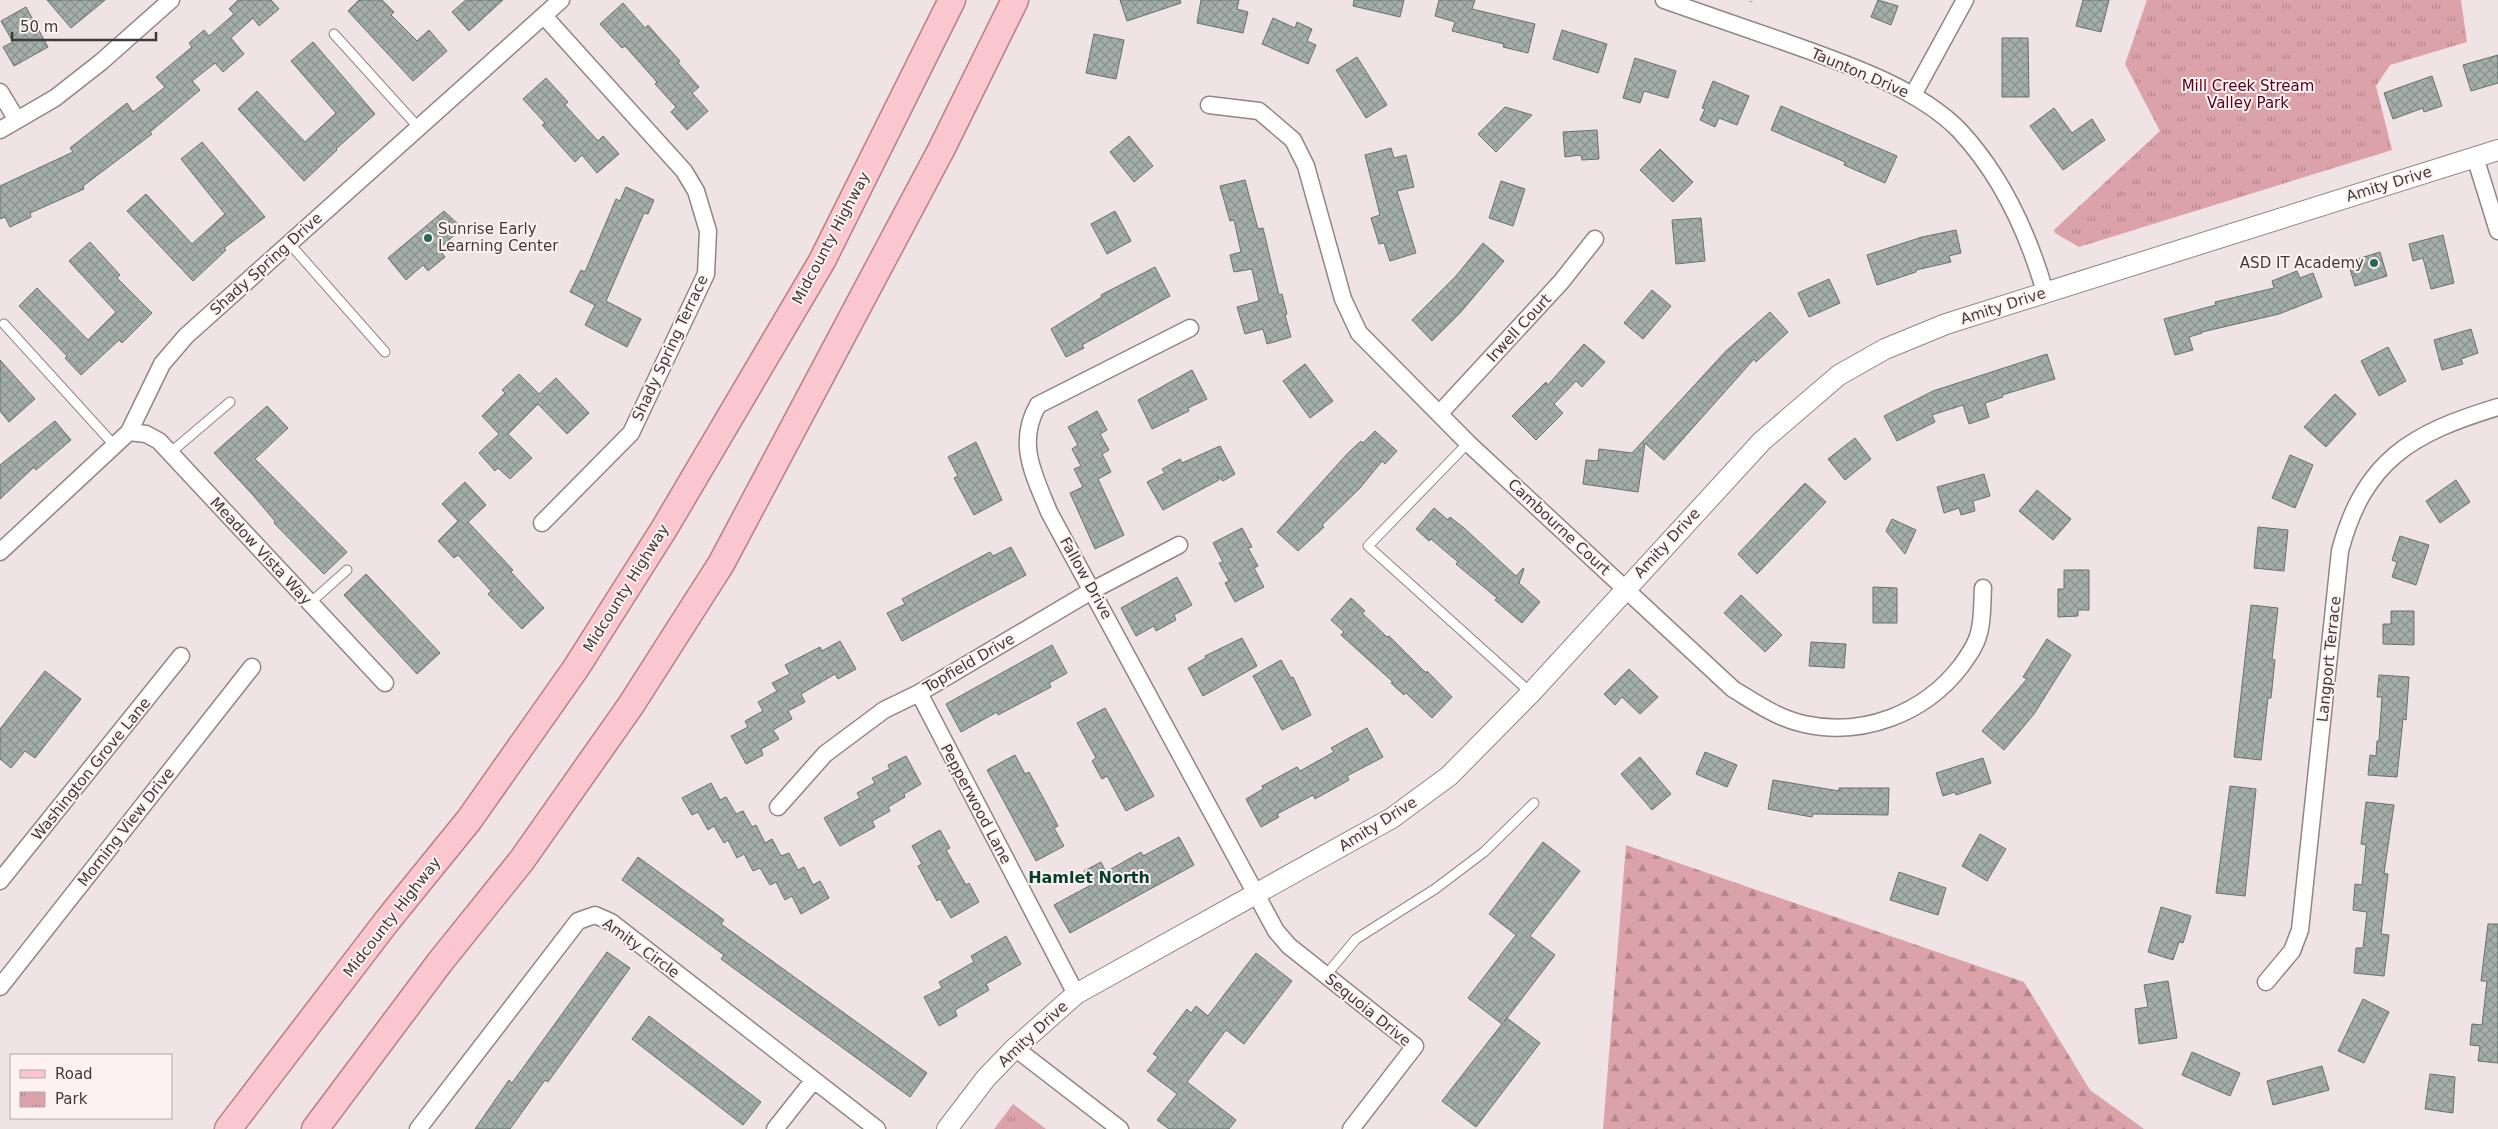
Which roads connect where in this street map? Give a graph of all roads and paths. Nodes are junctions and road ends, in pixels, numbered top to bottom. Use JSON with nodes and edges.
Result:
{"nodes":[{"id":1,"x":171,"y":0,"type":"edge"},
{"id":2,"x":561,"y":0,"type":"edge"},
{"id":3,"x":952,"y":0,"type":"edge"},
{"id":4,"x":1015,"y":0,"type":"edge"},
{"id":5,"x":1664,"y":0,"type":"edge"},
{"id":6,"x":1965,"y":0,"type":"edge"},
{"id":7,"x":544,"y":16,"type":"junction"},
{"id":8,"x":334,"y":34,"type":"dead end"},
{"id":9,"x":0,"y":92,"type":"edge"},
{"id":10,"x":1913,"y":95,"type":"junction"},
{"id":11,"x":1209,"y":105,"type":"dead end"},
{"id":12,"x":16,"y":120,"type":"junction"},
{"id":13,"x":419,"y":128,"type":"junction"},
{"id":14,"x":0,"y":130,"type":"edge"},
{"id":15,"x":2498,"y":150,"type":"edge"},
{"id":16,"x":2475,"y":157,"type":"junction"},
{"id":17,"x":2498,"y":231,"type":"edge"},
{"id":18,"x":1595,"y":239,"type":"dead end"},
{"id":19,"x":289,"y":243,"type":"junction"},
{"id":20,"x":2045,"y":292,"type":"junction"},
{"id":21,"x":4,"y":324,"type":"dead end"},
{"id":22,"x":1190,"y":328,"type":"dead end"},
{"id":23,"x":385,"y":352,"type":"dead end"},
{"id":24,"x":230,"y":402,"type":"dead end"},
{"id":25,"x":2498,"y":407,"type":"edge"},
{"id":26,"x":1439,"y":414,"type":"junction"},
{"id":27,"x":129,"y":432,"type":"junction"},
{"id":28,"x":1468,"y":443,"type":"junction"},
{"id":29,"x":115,"y":446,"type":"junction"},
{"id":30,"x":170,"y":454,"type":"junction"},
{"id":31,"x":542,"y":523,"type":"dead end"},
{"id":32,"x":1179,"y":545,"type":"dead end"},
{"id":33,"x":0,"y":552,"type":"edge"},
{"id":34,"x":346,"y":570,"type":"dead end"},
{"id":35,"x":1626,"y":588,"type":"junction"},
{"id":36,"x":1983,"y":588,"type":"dead end"},
{"id":37,"x":1093,"y":590,"type":"junction"},
{"id":38,"x":310,"y":603,"type":"junction"},
{"id":39,"x":181,"y":656,"type":"dead end"},
{"id":40,"x":252,"y":667,"type":"dead end"},
{"id":41,"x":385,"y":683,"type":"dead end"},
{"id":42,"x":919,"y":693,"type":"junction"},
{"id":43,"x":1531,"y":693,"type":"junction"},
{"id":44,"x":1534,"y":803,"type":"dead end"},
{"id":45,"x":778,"y":807,"type":"dead end"},
{"id":46,"x":0,"y":881,"type":"edge"},
{"id":47,"x":1258,"y":894,"type":"junction"},
{"id":48,"x":1326,"y":976,"type":"junction"},
{"id":49,"x":2266,"y":982,"type":"dead end"},
{"id":50,"x":0,"y":987,"type":"edge"},
{"id":51,"x":1076,"y":994,"type":"junction"},
{"id":52,"x":1015,"y":1048,"type":"junction"},
{"id":53,"x":812,"y":1080,"type":"junction"},
{"id":54,"x":228,"y":1129,"type":"edge"},
{"id":55,"x":315,"y":1129,"type":"edge"},
{"id":56,"x":418,"y":1129,"type":"edge"},
{"id":57,"x":775,"y":1129,"type":"edge"},
{"id":58,"x":877,"y":1129,"type":"edge"},
{"id":59,"x":947,"y":1129,"type":"edge"},
{"id":60,"x":1120,"y":1129,"type":"edge"},
{"id":61,"x":1351,"y":1129,"type":"edge"}],
"edges":[{"from":1,"to":12,"type":"street"},
{"from":2,"to":7,"type":"street","name":"Shady Spring Drive"},
{"from":3,"to":54,"type":"main road","name":"Midcounty Highway"},
{"from":4,"to":55,"type":"main road"},
{"from":5,"to":10,"type":"street","name":"Taunton Drive"},
{"from":6,"to":10,"type":"street"},
{"from":7,"to":13,"type":"street","name":"Shady Spring Drive"},
{"from":7,"to":31,"type":"street","name":"Shady Spring Terrace"},
{"from":8,"to":13,"type":"lane"},
{"from":9,"to":12,"type":"street"},
{"from":10,"to":20,"type":"street","name":"Taunton Drive"},
{"from":11,"to":26,"type":"street","name":"Cambourne Court"},
{"from":12,"to":14,"type":"street"},
{"from":13,"to":19,"type":"street","name":"Shady Spring Drive"},
{"from":15,"to":16,"type":"street","name":"Amity Drive"},
{"from":16,"to":17,"type":"street"},
{"from":16,"to":20,"type":"street","name":"Amity Drive"},
{"from":18,"to":26,"type":"street","name":"Irwell Court"},
{"from":19,"to":23,"type":"lane"},
{"from":19,"to":27,"type":"street","name":"Shady Spring Drive"},
{"from":20,"to":35,"type":"street","name":"Amity Drive"},
{"from":21,"to":29,"type":"lane"},
{"from":22,"to":37,"type":"street","name":"Fallow Drive"},
{"from":24,"to":30,"type":"lane"},
{"from":25,"to":49,"type":"street","name":"Langport Terrace"},
{"from":26,"to":28,"type":"street","name":"Cambourne Court"},
{"from":27,"to":29,"type":"street","name":"Shady Spring Drive"},
{"from":27,"to":30,"type":"street","name":"Meadow Vista Way"},
{"from":28,"to":35,"type":"street","name":"Cambourne Court"},
{"from":28,"to":43,"type":"lane"},
{"from":29,"to":33,"type":"street","name":"Shady Spring Drive"},
{"from":30,"to":38,"type":"street","name":"Meadow Vista Way"},
{"from":32,"to":37,"type":"street","name":"Topfield Drive"},
{"from":34,"to":38,"type":"lane"},
{"from":35,"to":36,"type":"street","name":"Cambourne Court"},
{"from":35,"to":43,"type":"street","name":"Amity Drive"},
{"from":37,"to":42,"type":"street","name":"Topfield Drive"},
{"from":37,"to":47,"type":"street","name":"Fallow Drive"},
{"from":38,"to":41,"type":"street","name":"Meadow Vista Way"},
{"from":39,"to":46,"type":"street","name":"Washington Grove Lane"},
{"from":40,"to":50,"type":"street","name":"Morning View Drive"},
{"from":42,"to":45,"type":"street","name":"Topfield Drive"},
{"from":42,"to":51,"type":"street","name":"Pepperwood Lane"},
{"from":43,"to":47,"type":"street","name":"Amity Drive"},
{"from":44,"to":48,"type":"lane"},
{"from":47,"to":48,"type":"street","name":"Sequoia Drive"},
{"from":47,"to":51,"type":"street","name":"Amity Drive"},
{"from":48,"to":61,"type":"street","name":"Sequoia Drive"},
{"from":51,"to":52,"type":"street","name":"Amity Drive"},
{"from":52,"to":59,"type":"street","name":"Amity Drive"},
{"from":52,"to":60,"type":"street"},
{"from":53,"to":56,"type":"street","name":"Amity Circle"},
{"from":53,"to":57,"type":"street"},
{"from":53,"to":58,"type":"street","name":"Amity Circle"}]}
